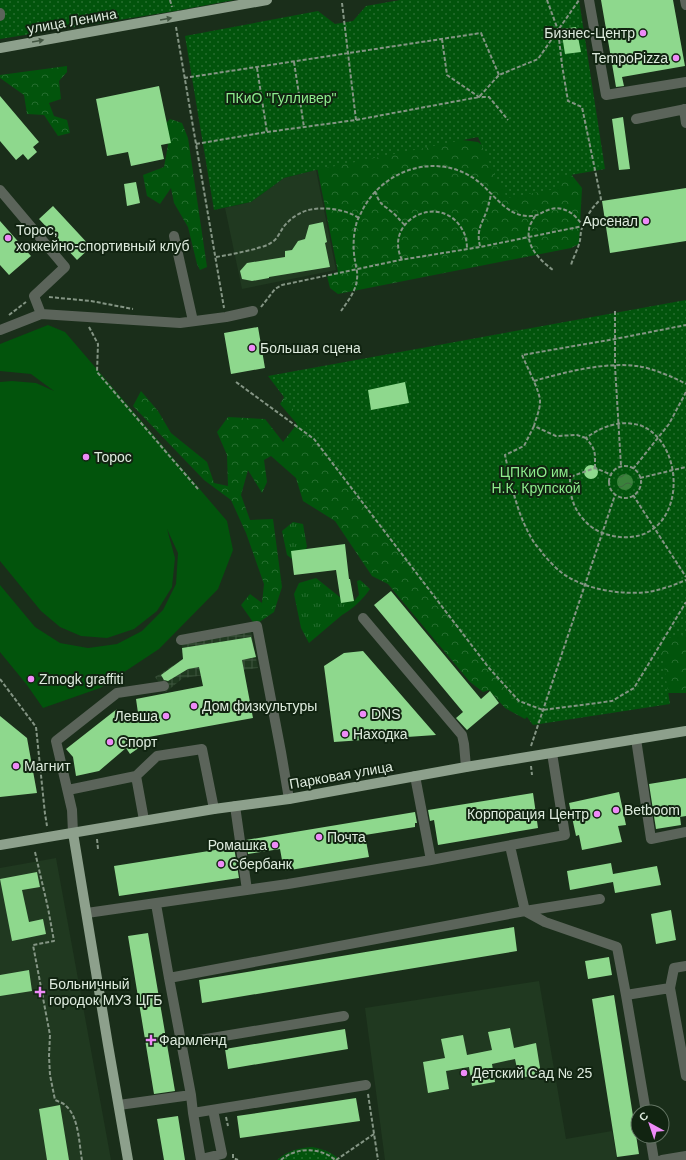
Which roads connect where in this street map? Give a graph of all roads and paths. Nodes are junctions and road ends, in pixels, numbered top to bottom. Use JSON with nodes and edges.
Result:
{"nodes":[{"id":1,"x":170,"y":0,"type":"edge"},
{"id":2,"x":267,"y":0,"type":"edge"},
{"id":3,"x":547,"y":0,"type":"edge"},
{"id":4,"x":579,"y":0,"type":"edge"},
{"id":5,"x":589,"y":0,"type":"edge"},
{"id":6,"x":685,"y":0,"type":"edge"},
{"id":7,"x":342,"y":3,"type":"dead end"},
{"id":8,"x":686,"y":5,"type":"edge"},
{"id":9,"x":0,"y":13,"type":"edge"},
{"id":10,"x":0,"y":16,"type":"edge"},
{"id":11,"x":174,"y":17,"type":"junction"},
{"id":12,"x":558,"y":30,"type":"junction"},
{"id":13,"x":442,"y":39,"type":"junction"},
{"id":14,"x":0,"y":48,"type":"edge"},
{"id":15,"x":347,"y":54,"type":"junction"},
{"id":16,"x":294,"y":62,"type":"junction"},
{"id":17,"x":257,"y":67,"type":"junction"},
{"id":18,"x":499,"y":75,"type":"junction"},
{"id":19,"x":184,"y":78,"type":"junction"},
{"id":20,"x":686,"y":82,"type":"edge"},
{"id":21,"x":478,"y":97,"type":"junction"},
{"id":22,"x":685,"y":109,"type":"edge"},
{"id":23,"x":636,"y":118,"type":"dead end"},
{"id":24,"x":356,"y":120,"type":"junction"},
{"id":25,"x":508,"y":120,"type":"dead end"},
{"id":26,"x":686,"y":123,"type":"edge"},
{"id":27,"x":304,"y":127,"type":"junction"},
{"id":28,"x":267,"y":132,"type":"junction"},
{"id":29,"x":196,"y":144,"type":"junction"},
{"id":30,"x":0,"y":190,"type":"edge"},
{"id":31,"x":375,"y":191,"type":"junction"},
{"id":32,"x":491,"y":194,"type":"junction"},
{"id":33,"x":535,"y":216,"type":"junction"},
{"id":34,"x":359,"y":218,"type":"junction"},
{"id":35,"x":405,"y":224,"type":"junction"},
{"id":36,"x":583,"y":226,"type":"junction"},
{"id":37,"x":174,"y":236,"type":"dead end"},
{"id":38,"x":529,"y":237,"type":"junction"},
{"id":39,"x":480,"y":247,"type":"junction"},
{"id":40,"x":468,"y":249,"type":"junction"},
{"id":41,"x":216,"y":257,"type":"junction"},
{"id":42,"x":402,"y":260,"type":"junction"},
{"id":43,"x":571,"y":265,"type":"dead end"},
{"id":44,"x":357,"y":269,"type":"junction"},
{"id":45,"x":553,"y":270,"type":"dead end"},
{"id":46,"x":34,"y":296,"type":"junction"},
{"id":47,"x":134,"y":309,"type":"dead end"},
{"id":48,"x":218,"y":309,"type":"dead end"},
{"id":49,"x":341,"y":311,"type":"dead end"},
{"id":50,"x":615,"y":311,"type":"dead end"},
{"id":51,"x":225,"y":312,"type":"junction"},
{"id":52,"x":253,"y":312,"type":"joint"},
{"id":53,"x":41,"y":314,"type":"junction"},
{"id":54,"x":6,"y":317,"type":"dead end"},
{"id":55,"x":84,"y":317,"type":"junction"},
{"id":56,"x":193,"y":321,"type":"junction"},
{"id":57,"x":686,"y":325,"type":"edge"},
{"id":58,"x":0,"y":330,"type":"edge"},
{"id":59,"x":615,"y":339,"type":"junction"},
{"id":60,"x":615,"y":366,"type":"junction"},
{"id":61,"x":534,"y":381,"type":"junction"},
{"id":62,"x":236,"y":382,"type":"dead end"},
{"id":63,"x":686,"y":384,"type":"edge"},
{"id":64,"x":686,"y":392,"type":"edge"},
{"id":65,"x":618,"y":423,"type":"junction"},
{"id":66,"x":534,"y":426,"type":"junction"},
{"id":67,"x":661,"y":435,"type":"junction"},
{"id":68,"x":586,"y":438,"type":"junction"},
{"id":69,"x":664,"y":438,"type":"dead end"},
{"id":70,"x":680,"y":463,"type":"dead end"},
{"id":71,"x":621,"y":466,"type":"junction"},
{"id":72,"x":686,"y":467,"type":"edge"},
{"id":73,"x":595,"y":468,"type":"junction"},
{"id":74,"x":681,"y":468,"type":"junction"},
{"id":75,"x":633,"y":469,"type":"junction"},
{"id":76,"x":612,"y":474,"type":"junction"},
{"id":77,"x":640,"y":478,"type":"junction"},
{"id":78,"x":198,"y":489,"type":"dead end"},
{"id":79,"x":615,"y":495,"type":"junction"},
{"id":80,"x":633,"y":496,"type":"junction"},
{"id":81,"x":660,"y":527,"type":"dead end"},
{"id":82,"x":656,"y":530,"type":"junction"},
{"id":83,"x":602,"y":533,"type":"junction"},
{"id":84,"x":686,"y":577,"type":"edge"},
{"id":85,"x":686,"y":580,"type":"edge"},
{"id":86,"x":585,"y":585,"type":"junction"},
{"id":87,"x":686,"y":602,"type":"edge"},
{"id":88,"x":363,"y":618,"type":"dead end"},
{"id":89,"x":181,"y":640,"type":"dead end"},
{"id":90,"x":0,"y":679,"type":"edge"},
{"id":91,"x":164,"y":686,"type":"dead end"},
{"id":92,"x":543,"y":710,"type":"junction"},
{"id":93,"x":686,"y":731,"type":"edge"},
{"id":94,"x":636,"y":739,"type":"junction"},
{"id":95,"x":552,"y":753,"type":"junction"},
{"id":96,"x":530,"y":756,"type":"junction"},
{"id":97,"x":466,"y":767,"type":"junction"},
{"id":98,"x":532,"y":775,"type":"dead end"},
{"id":99,"x":136,"y":776,"type":"junction"},
{"id":100,"x":415,"y":776,"type":"junction"},
{"id":101,"x":68,"y":790,"type":"junction"},
{"id":102,"x":289,"y":799,"type":"junction"},
{"id":103,"x":235,"y":806,"type":"junction"},
{"id":104,"x":214,"y":809,"type":"junction"},
{"id":105,"x":45,"y":814,"type":"dead end"},
{"id":106,"x":144,"y":820,"type":"junction"},
{"id":107,"x":686,"y":832,"type":"edge"},
{"id":108,"x":73,"y":833,"type":"junction"},
{"id":109,"x":0,"y":845,"type":"edge"},
{"id":110,"x":510,"y":846,"type":"junction"},
{"id":111,"x":35,"y":852,"type":"dead end"},
{"id":112,"x":432,"y":860,"type":"junction"},
{"id":113,"x":247,"y":890,"type":"junction"},
{"id":114,"x":600,"y":899,"type":"dead end"},
{"id":115,"x":156,"y":904,"type":"junction"},
{"id":116,"x":526,"y":912,"type":"junction"},
{"id":117,"x":87,"y":913,"type":"junction"},
{"id":118,"x":686,"y":966,"type":"edge"},
{"id":119,"x":169,"y":978,"type":"junction"},
{"id":120,"x":670,"y":988,"type":"junction"},
{"id":121,"x":626,"y":995,"type":"junction"},
{"id":122,"x":344,"y":1016,"type":"dead end"},
{"id":123,"x":182,"y":1043,"type":"junction"},
{"id":124,"x":686,"y":1076,"type":"edge"},
{"id":125,"x":366,"y":1085,"type":"joint"},
{"id":126,"x":191,"y":1096,"type":"junction"},
{"id":127,"x":645,"y":1104,"type":"edge"},
{"id":128,"x":119,"y":1105,"type":"junction"},
{"id":129,"x":213,"y":1110,"type":"junction"},
{"id":130,"x":193,"y":1113,"type":"junction"},
{"id":131,"x":374,"y":1134,"type":"junction"},
{"id":132,"x":651,"y":1144,"type":"edge"},
{"id":133,"x":686,"y":1156,"type":"edge"},
{"id":134,"x":332,"y":1157,"type":"junction"},
{"id":135,"x":82,"y":1160,"type":"edge"},
{"id":136,"x":128,"y":1160,"type":"edge"},
{"id":137,"x":201,"y":1160,"type":"edge"},
{"id":138,"x":281,"y":1160,"type":"edge"},
{"id":139,"x":328,"y":1160,"type":"edge"},
{"id":140,"x":335,"y":1160,"type":"edge"},
{"id":141,"x":378,"y":1160,"type":"edge"},
{"id":142,"x":654,"y":1160,"type":"edge"},
{"id":143,"x":662,"y":1160,"type":"edge"}],
"edges":[{"from":1,"to":11,"type":"path"},
{"from":2,"to":11,"type":"main road","name":"улица Ленина"},
{"from":3,"to":12,"type":"path"},
{"from":4,"to":12,"type":"path"},
{"from":5,"to":20,"type":"lane"},
{"from":6,"to":8,"type":"lane"},
{"from":7,"to":15,"type":"path"},
{"from":9,"to":10,"type":"lane"},
{"from":14,"to":11,"type":"main road","name":"улица Ленина","one_way":true},
{"from":11,"to":19,"type":"path"},
{"from":12,"to":18,"type":"path"},
{"from":12,"to":36,"type":"path"},
{"from":13,"to":15,"type":"path"},
{"from":13,"to":18,"type":"path"},
{"from":13,"to":21,"type":"path"},
{"from":15,"to":16,"type":"path"},
{"from":15,"to":24,"type":"path"},
{"from":16,"to":17,"type":"path"},
{"from":16,"to":27,"type":"path"},
{"from":17,"to":19,"type":"path"},
{"from":17,"to":28,"type":"path"},
{"from":18,"to":21,"type":"path"},
{"from":19,"to":29,"type":"path"},
{"from":21,"to":24,"type":"path"},
{"from":21,"to":25,"type":"path"},
{"from":22,"to":23,"type":"lane"},
{"from":22,"to":26,"type":"lane"},
{"from":24,"to":27,"type":"path"},
{"from":27,"to":28,"type":"path"},
{"from":28,"to":29,"type":"path"},
{"from":29,"to":41,"type":"path"},
{"from":30,"to":46,"type":"lane"},
{"from":31,"to":32,"type":"path"},
{"from":31,"to":34,"type":"path"},
{"from":31,"to":35,"type":"path"},
{"from":32,"to":33,"type":"path"},
{"from":32,"to":39,"type":"path"},
{"from":33,"to":36,"type":"path"},
{"from":33,"to":38,"type":"path"},
{"from":34,"to":41,"type":"path"},
{"from":34,"to":44,"type":"path"},
{"from":35,"to":40,"type":"path"},
{"from":35,"to":42,"type":"path"},
{"from":36,"to":38,"type":"path"},
{"from":36,"to":43,"type":"path"},
{"from":37,"to":56,"type":"lane"},
{"from":38,"to":39,"type":"path"},
{"from":38,"to":45,"type":"path"},
{"from":39,"to":40,"type":"path"},
{"from":40,"to":42,"type":"path"},
{"from":41,"to":51,"type":"path"},
{"from":42,"to":44,"type":"path"},
{"from":44,"to":49,"type":"path"},
{"from":44,"to":52,"type":"path"},
{"from":46,"to":47,"type":"path"},
{"from":46,"to":53,"type":"lane"},
{"from":46,"to":54,"type":"path"},
{"from":48,"to":51,"type":"path"},
{"from":50,"to":59,"type":"path"},
{"from":51,"to":52,"type":"lane"},
{"from":51,"to":56,"type":"lane"},
{"from":53,"to":55,"type":"lane"},
{"from":53,"to":58,"type":"lane"},
{"from":55,"to":56,"type":"lane"},
{"from":55,"to":78,"type":"path"},
{"from":57,"to":59,"type":"path"},
{"from":59,"to":60,"type":"path"},
{"from":59,"to":61,"type":"path"},
{"from":60,"to":61,"type":"path"},
{"from":60,"to":63,"type":"path"},
{"from":60,"to":65,"type":"path"},
{"from":61,"to":66,"type":"path"},
{"from":62,"to":92,"type":"path"},
{"from":64,"to":67,"type":"path"},
{"from":65,"to":67,"type":"path"},
{"from":65,"to":68,"type":"path"},
{"from":65,"to":71,"type":"path"},
{"from":66,"to":68,"type":"path"},
{"from":66,"to":86,"type":"path"},
{"from":67,"to":69,"type":"path"},
{"from":67,"to":75,"type":"path"},
{"from":68,"to":73,"type":"path"},
{"from":70,"to":74,"type":"path"},
{"from":71,"to":75,"type":"path"},
{"from":71,"to":76,"type":"path"},
{"from":72,"to":74,"type":"path"},
{"from":73,"to":76,"type":"path"},
{"from":73,"to":83,"type":"path"},
{"from":74,"to":77,"type":"path"},
{"from":75,"to":77,"type":"path"},
{"from":76,"to":79,"type":"path"},
{"from":77,"to":80,"type":"path"},
{"from":79,"to":80,"type":"path"},
{"from":79,"to":83,"type":"path"},
{"from":80,"to":82,"type":"path"},
{"from":81,"to":82,"type":"path"},
{"from":82,"to":83,"type":"path"},
{"from":82,"to":84,"type":"path"},
{"from":83,"to":86,"type":"path"},
{"from":85,"to":86,"type":"path"},
{"from":86,"to":92,"type":"path"},
{"from":87,"to":92,"type":"path"},
{"from":88,"to":97,"type":"lane"},
{"from":89,"to":102,"type":"lane"},
{"from":90,"to":105,"type":"path"},
{"from":91,"to":101,"type":"lane"},
{"from":92,"to":96,"type":"path"},
{"from":93,"to":94,"type":"main road","name":"Парковая улица"},
{"from":94,"to":95,"type":"main road","name":"Парковая улица"},
{"from":94,"to":107,"type":"lane"},
{"from":95,"to":96,"type":"main road","name":"Парковая улица"},
{"from":95,"to":110,"type":"lane"},
{"from":96,"to":97,"type":"main road","name":"Парковая улица"},
{"from":96,"to":98,"type":"path"},
{"from":97,"to":100,"type":"main road","name":"Парковая улица"},
{"from":99,"to":101,"type":"lane"},
{"from":99,"to":104,"type":"lane"},
{"from":99,"to":106,"type":"lane"},
{"from":100,"to":102,"type":"main road","name":"Парковая улица"},
{"from":100,"to":112,"type":"lane"},
{"from":101,"to":108,"type":"lane"},
{"from":102,"to":103,"type":"main road","name":"Парковая улица"},
{"from":103,"to":104,"type":"main road","name":"Парковая улица"},
{"from":103,"to":113,"type":"lane"},
{"from":104,"to":106,"type":"main road","name":"Парковая улица"},
{"from":106,"to":108,"type":"main road","name":"Парковая улица"},
{"from":108,"to":109,"type":"main road","name":"Парковая улица"},
{"from":108,"to":117,"type":"main road"},
{"from":110,"to":112,"type":"lane"},
{"from":110,"to":116,"type":"lane"},
{"from":111,"to":135,"type":"path"},
{"from":112,"to":113,"type":"lane"},
{"from":113,"to":115,"type":"lane"},
{"from":114,"to":116,"type":"lane"},
{"from":115,"to":117,"type":"lane"},
{"from":115,"to":119,"type":"lane"},
{"from":116,"to":119,"type":"lane"},
{"from":116,"to":121,"type":"lane"},
{"from":117,"to":128,"type":"main road"},
{"from":118,"to":120,"type":"lane"},
{"from":119,"to":123,"type":"lane"},
{"from":120,"to":121,"type":"lane"},
{"from":120,"to":124,"type":"lane"},
{"from":121,"to":127,"type":"lane"},
{"from":122,"to":123,"type":"lane"},
{"from":123,"to":126,"type":"lane"},
{"from":125,"to":129,"type":"lane"},
{"from":125,"to":131,"type":"path"},
{"from":126,"to":128,"type":"lane"},
{"from":126,"to":130,"type":"lane"},
{"from":128,"to":136,"type":"main road"},
{"from":129,"to":130,"type":"lane"},
{"from":129,"to":137,"type":"lane"},
{"from":130,"to":137,"type":"lane"},
{"from":131,"to":140,"type":"path"},
{"from":131,"to":141,"type":"path"},
{"from":132,"to":142,"type":"lane"},
{"from":133,"to":143,"type":"lane"},
{"from":134,"to":138,"type":"path"},
{"from":134,"to":139,"type":"path"},
{"from":134,"to":140,"type":"path"}]}
